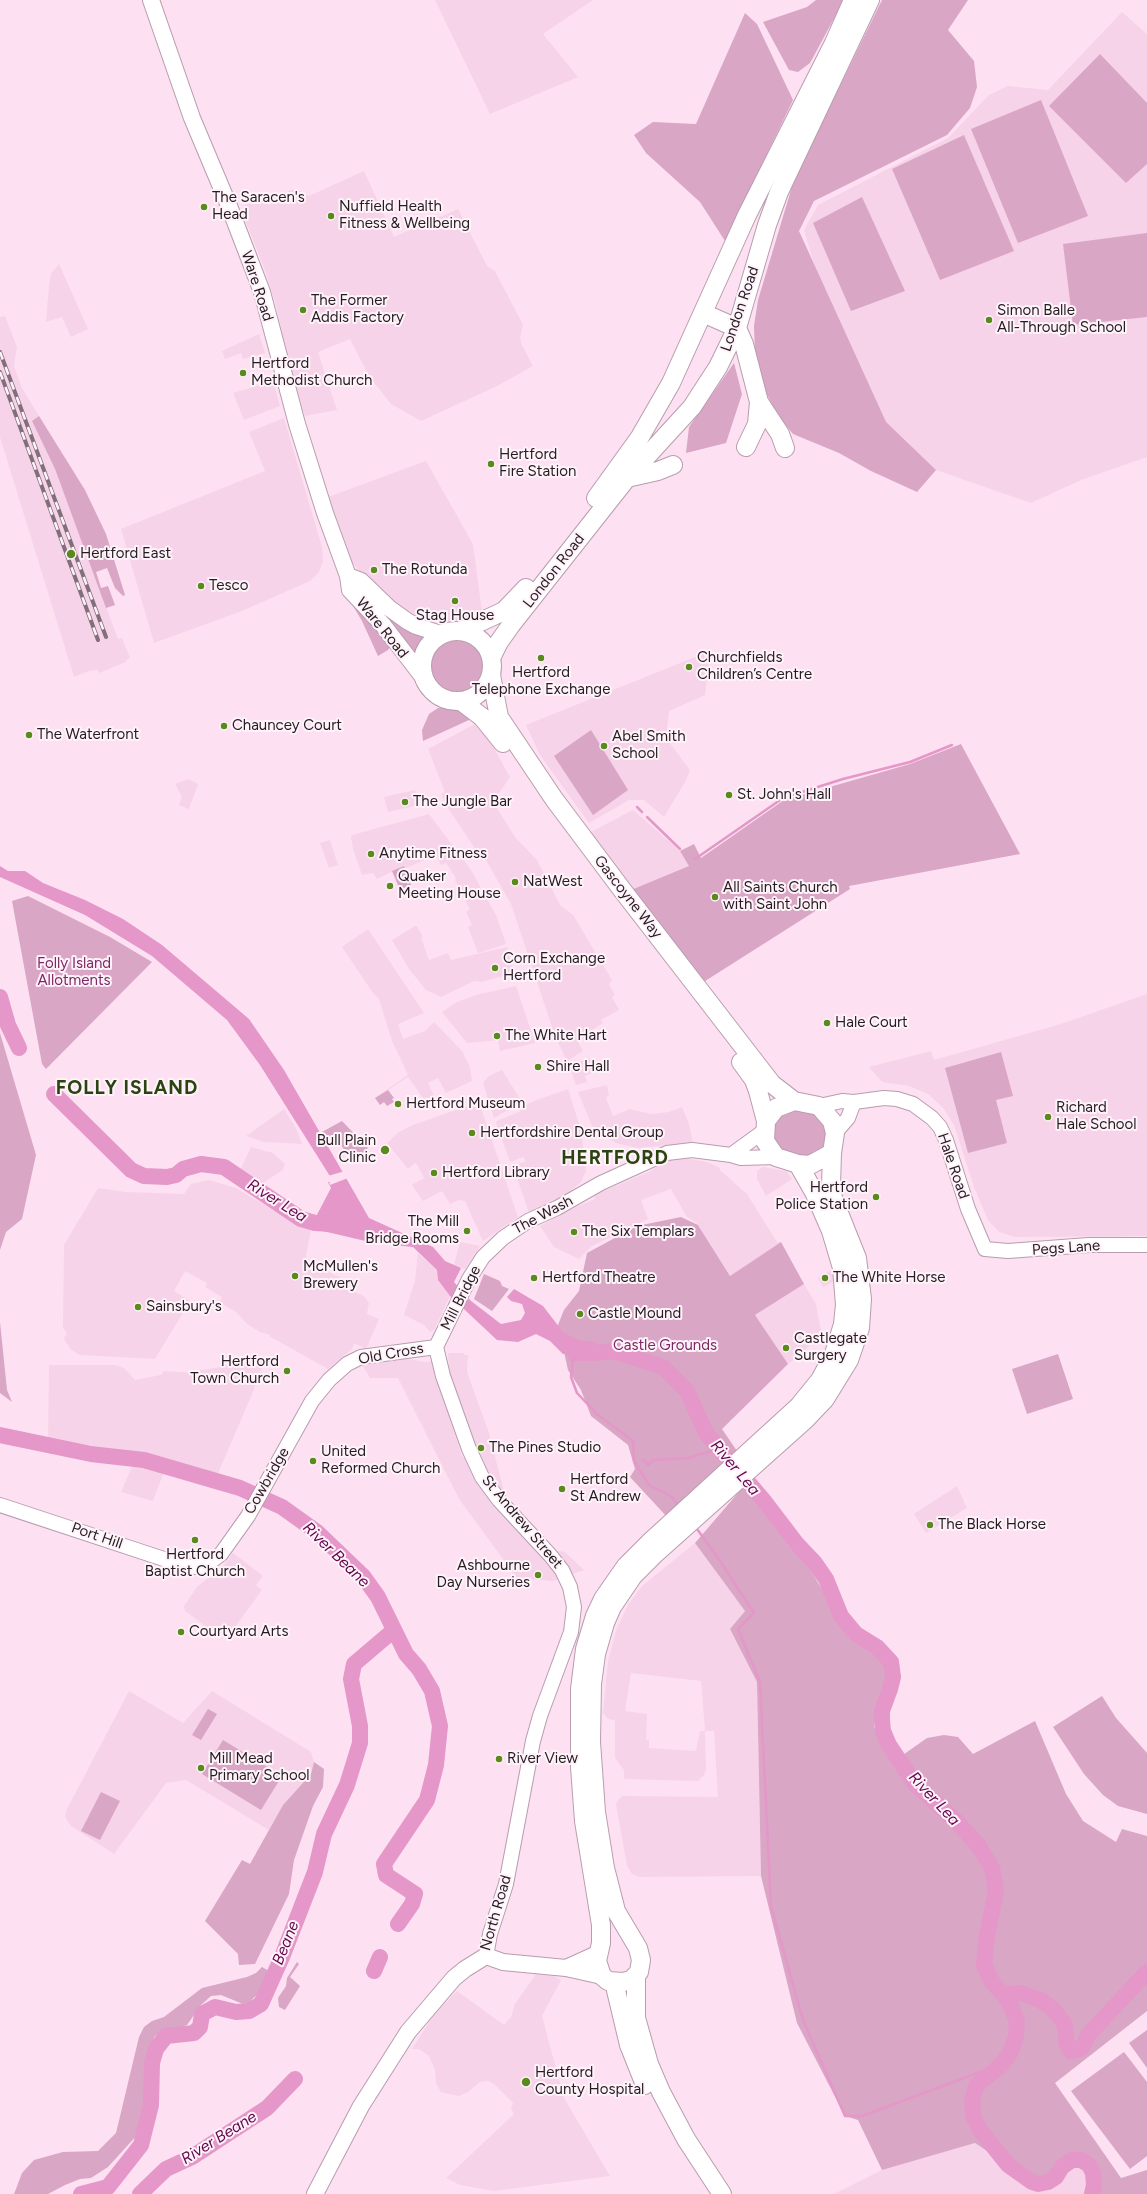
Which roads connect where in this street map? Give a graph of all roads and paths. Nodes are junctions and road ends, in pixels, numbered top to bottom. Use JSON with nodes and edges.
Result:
{"nodes":[{"id":1,"x":151,"y":0,"type":"edge"},
{"id":2,"x":853,"y":0,"type":"edge"},
{"id":3,"x":870,"y":0,"type":"edge"},
{"id":4,"x":703,"y":313,"type":"junction"},
{"id":5,"x":736,"y":328,"type":"junction"},
{"id":6,"x":759,"y":402,"type":"junction"},
{"id":7,"x":746,"y":447,"type":"dead end"},
{"id":8,"x":785,"y":448,"type":"dead end"},
{"id":9,"x":673,"y":465,"type":"dead end"},
{"id":10,"x":628,"y":478,"type":"junction"},
{"id":11,"x":348,"y":576,"type":"junction"},
{"id":12,"x":461,"y":631,"type":"junction"},
{"id":13,"x":441,"y":634,"type":"junction"},
{"id":14,"x":491,"y":666,"type":"junction"},
{"id":15,"x":423,"y":677,"type":"junction"},
{"id":16,"x":461,"y":701,"type":"junction"},
{"id":17,"x":794,"y":1101,"type":"junction"},
{"id":18,"x":854,"y":1102,"type":"junction"},
{"id":19,"x":819,"y":1106,"type":"junction"},
{"id":20,"x":765,"y":1126,"type":"junction"},
{"id":21,"x":835,"y":1132,"type":"junction"},
{"id":22,"x":832,"y":1153,"type":"junction"},
{"id":23,"x":731,"y":1155,"type":"junction"},
{"id":24,"x":776,"y":1157,"type":"junction"},
{"id":25,"x":798,"y":1164,"type":"junction"},
{"id":26,"x":1147,"y":1245,"type":"edge"},
{"id":27,"x":985,"y":1249,"type":"joint"},
{"id":28,"x":488,"y":1250,"type":"joint"},
{"id":29,"x":436,"y":1347,"type":"junction"},
{"id":30,"x":329,"y":1380,"type":"joint"},
{"id":31,"x":743,"y":1466,"type":"junction"},
{"id":32,"x":725,"y":1483,"type":"junction"},
{"id":33,"x":0,"y":1505,"type":"edge"},
{"id":34,"x":193,"y":1567,"type":"joint"},
{"id":35,"x":563,"y":1654,"type":"joint"},
{"id":36,"x":634,"y":1942,"type":"junction"},
{"id":37,"x":599,"y":1949,"type":"junction"},
{"id":38,"x":486,"y":1956,"type":"junction"},
{"id":39,"x":566,"y":1968,"type":"junction"},
{"id":40,"x":636,"y":1976,"type":"junction"},
{"id":41,"x":608,"y":1979,"type":"junction"},
{"id":42,"x":315,"y":2194,"type":"edge"},
{"id":43,"x":707,"y":2194,"type":"edge"},
{"id":44,"x":722,"y":2194,"type":"edge"}],
"edges":[{"from":1,"to":11,"type":"main road","name":"Ware Road"},
{"from":2,"to":4,"type":"highway","name":"London Road"},
{"from":3,"to":5,"type":"highway","name":"London Road"},
{"from":4,"to":5,"type":"highway"},
{"from":4,"to":12,"type":"highway","name":"London Road"},
{"from":5,"to":6,"type":"highway"},
{"from":5,"to":10,"type":"highway","name":"London Road"},
{"from":6,"to":7,"type":"highway"},
{"from":6,"to":8,"type":"highway"},
{"from":9,"to":10,"type":"highway"},
{"from":10,"to":14,"type":"highway","name":"London Road"},
{"from":11,"to":13,"type":"main road","name":"Ware Road"},
{"from":11,"to":15,"type":"main road","name":"Ware Road"},
{"from":12,"to":13,"type":"highway"},
{"from":12,"to":14,"type":"highway"},
{"from":13,"to":15,"type":"highway"},
{"from":14,"to":16,"type":"highway"},
{"from":14,"to":17,"type":"highway","name":"Gascoyne Way"},
{"from":15,"to":16,"type":"highway"},
{"from":16,"to":20,"type":"highway","name":"Gascoyne Way"},
{"from":17,"to":19,"type":"highway"},
{"from":17,"to":20,"type":"highway"},
{"from":18,"to":19,"type":"main road","name":"Hale Road"},
{"from":18,"to":21,"type":"main road"},
{"from":18,"to":27,"type":"main road","name":"Hale Road"},
{"from":19,"to":21,"type":"highway"},
{"from":20,"to":23,"type":"main road"},
{"from":20,"to":24,"type":"highway"},
{"from":21,"to":22,"type":"highway"},
{"from":22,"to":25,"type":"highway"},
{"from":22,"to":31,"type":"highway"},
{"from":23,"to":24,"type":"main road","name":"The Wash"},
{"from":23,"to":28,"type":"main road","name":"The Wash"},
{"from":24,"to":25,"type":"highway"},
{"from":25,"to":31,"type":"highway"},
{"from":26,"to":27,"type":"main road","name":"Pegs Lane"},
{"from":28,"to":29,"type":"main road","name":"Mill Bridge"},
{"from":29,"to":30,"type":"main road","name":"Old Cross"},
{"from":29,"to":35,"type":"main road","name":"St Andrew Street"},
{"from":30,"to":34,"type":"main road","name":"Cowbridge"},
{"from":31,"to":32,"type":"highway"},
{"from":32,"to":36,"type":"highway"},
{"from":32,"to":37,"type":"highway"},
{"from":33,"to":34,"type":"main road","name":"Port Hill"},
{"from":35,"to":38,"type":"main road","name":"North Road"},
{"from":36,"to":37,"type":"highway"},
{"from":36,"to":40,"type":"highway"},
{"from":37,"to":39,"type":"main road"},
{"from":37,"to":41,"type":"highway"},
{"from":38,"to":39,"type":"main road"},
{"from":38,"to":42,"type":"main road","name":"North Road"},
{"from":39,"to":41,"type":"main road"},
{"from":40,"to":41,"type":"highway"},
{"from":40,"to":44,"type":"highway"},
{"from":41,"to":43,"type":"highway"}]}
